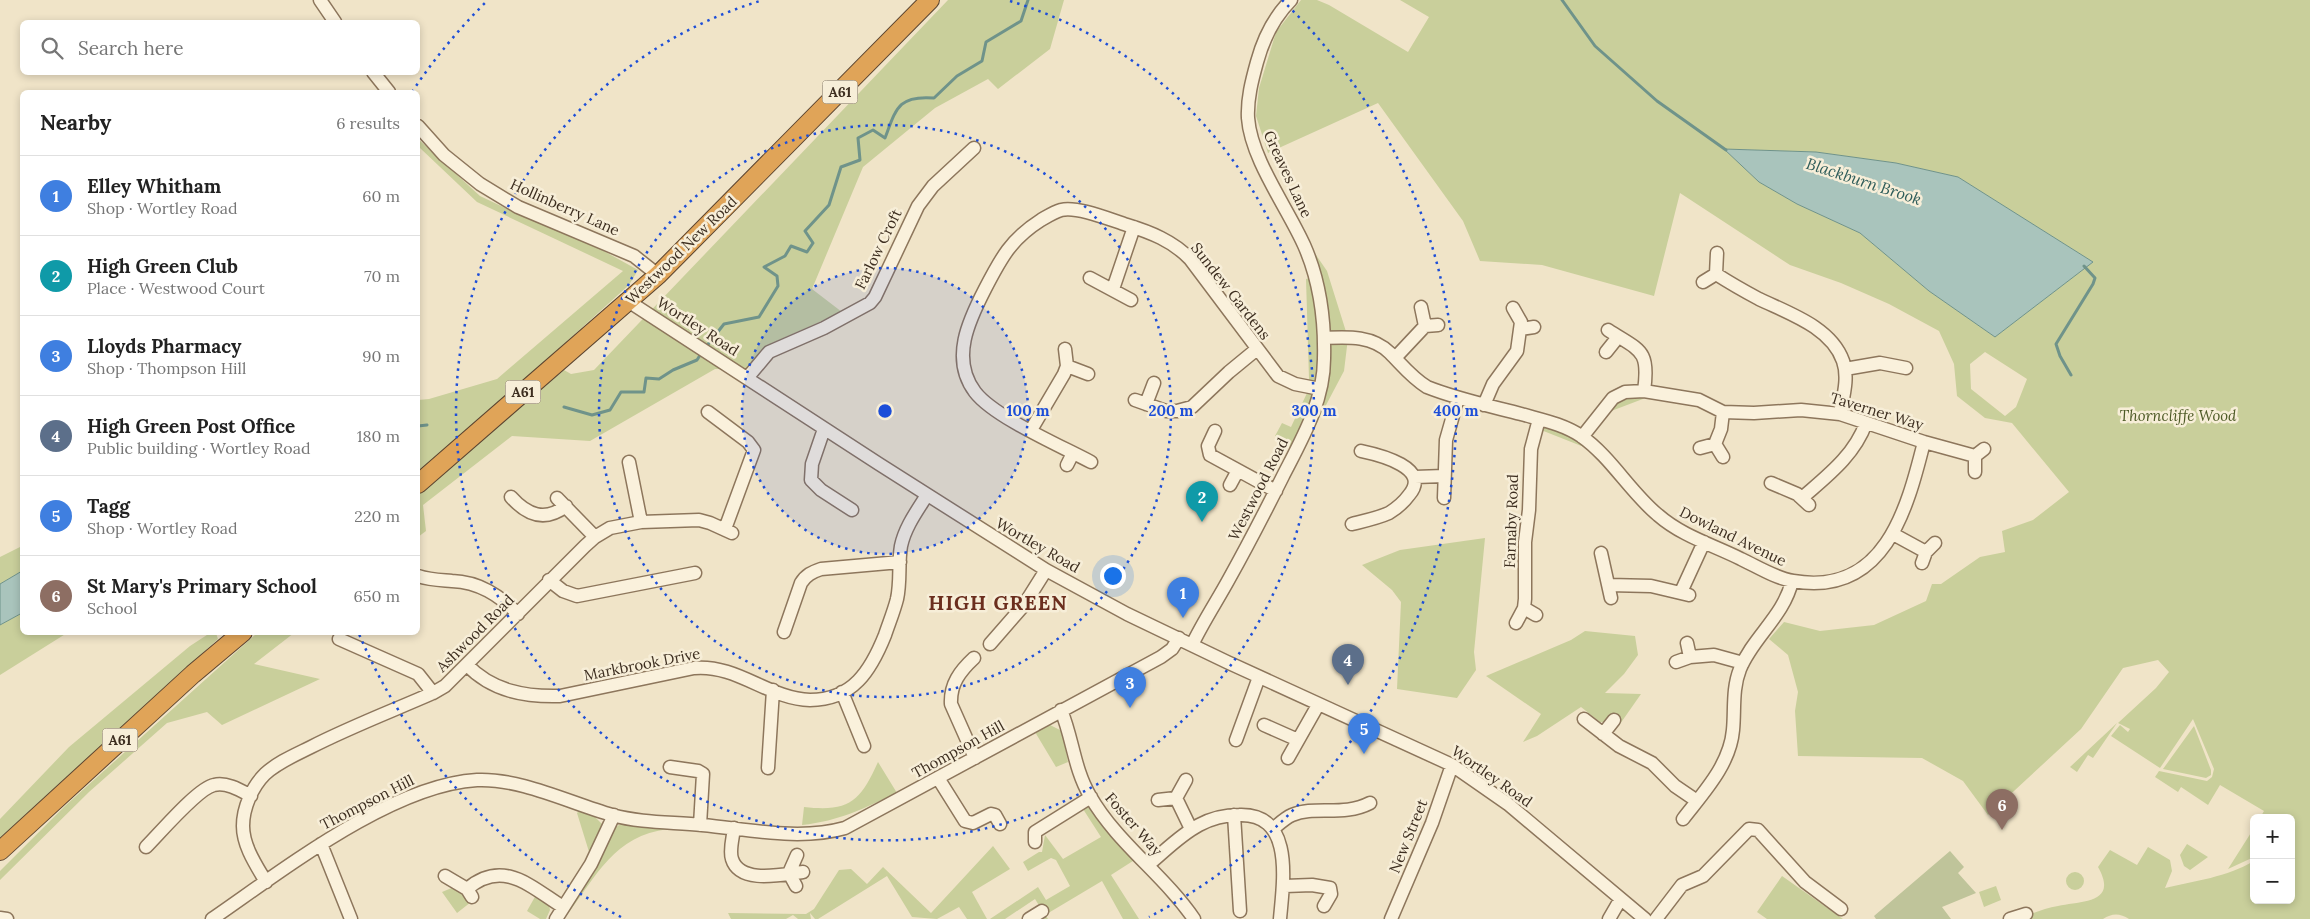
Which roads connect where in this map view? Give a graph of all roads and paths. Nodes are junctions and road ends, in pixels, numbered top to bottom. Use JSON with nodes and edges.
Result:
{"nodes":[{"id":1,"x":320,"y":0,"type":"edge"},
{"id":2,"x":930,"y":0,"type":"edge"},
{"id":3,"x":1290,"y":0,"type":"edge"},
{"id":4,"x":334,"y":20,"type":"edge"},
{"id":5,"x":375,"y":75,"type":"edge"},
{"id":6,"x":386,"y":90,"type":"edge"},
{"id":7,"x":420,"y":128,"type":"edge"},
{"id":8,"x":974,"y":148,"type":"dead end"},
{"id":9,"x":1134,"y":227,"type":"junction"},
{"id":10,"x":1717,"y":253,"type":"dead end"},
{"id":11,"x":1716,"y":274,"type":"junction"},
{"id":12,"x":658,"y":275,"type":"junction"},
{"id":13,"x":1090,"y":278,"type":"dead end"},
{"id":14,"x":1703,"y":282,"type":"dead end"},
{"id":15,"x":1113,"y":289,"type":"junction"},
{"id":16,"x":628,"y":300,"type":"junction"},
{"id":17,"x":1131,"y":300,"type":"dead end"},
{"id":18,"x":1421,"y":307,"type":"dead end"},
{"id":19,"x":1512,"y":308,"type":"dead end"},
{"id":20,"x":1438,"y":325,"type":"dead end"},
{"id":21,"x":1424,"y":326,"type":"junction"},
{"id":22,"x":1324,"y":338,"type":"junction"},
{"id":23,"x":1065,"y":349,"type":"dead end"},
{"id":24,"x":1257,"y":349,"type":"junction"},
{"id":25,"x":1606,"y":352,"type":"dead end"},
{"id":26,"x":1395,"y":358,"type":"junction"},
{"id":27,"x":1067,"y":366,"type":"junction"},
{"id":28,"x":1906,"y":368,"type":"dead end"},
{"id":29,"x":1845,"y":369,"type":"junction"},
{"id":30,"x":1088,"y":374,"type":"dead end"},
{"id":31,"x":748,"y":377,"type":"junction"},
{"id":32,"x":1154,"y":383,"type":"dead end"},
{"id":33,"x":1320,"y":389,"type":"junction"},
{"id":34,"x":1644,"y":391,"type":"junction"},
{"id":35,"x":1458,"y":398,"type":"junction"},
{"id":36,"x":1484,"y":404,"type":"junction"},
{"id":37,"x":708,"y":412,"type":"dead end"},
{"id":38,"x":1723,"y":412,"type":"junction"},
{"id":39,"x":1840,"y":414,"type":"junction"},
{"id":40,"x":1538,"y":419,"type":"junction"},
{"id":41,"x":1866,"y":423,"type":"junction"},
{"id":42,"x":824,"y":429,"type":"junction"},
{"id":43,"x":1031,"y":430,"type":"junction"},
{"id":44,"x":1215,"y":431,"type":"dead end"},
{"id":45,"x":1582,"y":437,"type":"junction"},
{"id":46,"x":1924,"y":442,"type":"junction"},
{"id":47,"x":1715,"y":444,"type":"junction"},
{"id":48,"x":1700,"y":448,"type":"dead end"},
{"id":49,"x":1362,"y":450,"type":"dead end"},
{"id":50,"x":1073,"y":453,"type":"junction"},
{"id":51,"x":1723,"y":457,"type":"dead end"},
{"id":52,"x":629,"y":462,"type":"dead end"},
{"id":53,"x":1091,"y":462,"type":"dead end"},
{"id":54,"x":1067,"y":464,"type":"dead end"},
{"id":55,"x":1237,"y":472,"type":"junction"},
{"id":56,"x":1974,"y":472,"type":"dead end"},
{"id":57,"x":1444,"y":476,"type":"junction"},
{"id":58,"x":1415,"y":477,"type":"junction"},
{"id":59,"x":420,"y":482,"type":"edge"},
{"id":60,"x":1771,"y":483,"type":"dead end"},
{"id":61,"x":1230,"y":485,"type":"dead end"},
{"id":62,"x":1276,"y":491,"type":"junction"},
{"id":63,"x":927,"y":495,"type":"junction"},
{"id":64,"x":511,"y":497,"type":"dead end"},
{"id":65,"x":1444,"y":498,"type":"dead end"},
{"id":66,"x":852,"y":510,"type":"dead end"},
{"id":67,"x":641,"y":522,"type":"junction"},
{"id":68,"x":1352,"y":524,"type":"dead end"},
{"id":69,"x":1893,"y":534,"type":"junction"},
{"id":70,"x":595,"y":537,"type":"junction"},
{"id":71,"x":1704,"y":542,"type":"junction"},
{"id":72,"x":1601,"y":553,"type":"dead end"},
{"id":73,"x":1928,"y":553,"type":"dead end"},
{"id":74,"x":900,"y":562,"type":"junction"},
{"id":75,"x":1046,"y":570,"type":"junction"},
{"id":76,"x":695,"y":573,"type":"dead end"},
{"id":77,"x":420,"y":577,"type":"edge"},
{"id":78,"x":549,"y":580,"type":"junction"},
{"id":79,"x":1792,"y":581,"type":"junction"},
{"id":80,"x":1610,"y":585,"type":"junction"},
{"id":81,"x":1611,"y":598,"type":"dead end"},
{"id":82,"x":1524,"y":608,"type":"junction"},
{"id":83,"x":518,"y":614,"type":"junction"},
{"id":84,"x":1536,"y":615,"type":"dead end"},
{"id":85,"x":1516,"y":623,"type":"dead end"},
{"id":86,"x":784,"y":634,"type":"dead end"},
{"id":87,"x":240,"y":635,"type":"edge"},
{"id":88,"x":339,"y":638,"type":"dead end"},
{"id":89,"x":1179,"y":638,"type":"junction"},
{"id":90,"x":1686,"y":643,"type":"dead end"},
{"id":91,"x":990,"y":644,"type":"dead end"},
{"id":92,"x":1192,"y":644,"type":"junction"},
{"id":93,"x":1690,"y":656,"type":"junction"},
{"id":94,"x":974,"y":658,"type":"dead end"},
{"id":95,"x":1676,"y":662,"type":"dead end"},
{"id":96,"x":1743,"y":663,"type":"junction"},
{"id":97,"x":467,"y":665,"type":"junction"},
{"id":98,"x":1259,"y":677,"type":"junction"},
{"id":99,"x":773,"y":690,"type":"junction"},
{"id":100,"x":842,"y":692,"type":"junction"},
{"id":101,"x":433,"y":693,"type":"junction"},
{"id":102,"x":1318,"y":705,"type":"junction"},
{"id":103,"x":1061,"y":710,"type":"junction"},
{"id":104,"x":1584,"y":719,"type":"dead end"},
{"id":105,"x":1614,"y":720,"type":"dead end"},
{"id":106,"x":1264,"y":725,"type":"dead end"},
{"id":107,"x":1603,"y":734,"type":"junction"},
{"id":108,"x":1236,"y":740,"type":"dead end"},
{"id":109,"x":1298,"y":740,"type":"junction"},
{"id":110,"x":864,"y":746,"type":"dead end"},
{"id":111,"x":975,"y":758,"type":"junction"},
{"id":112,"x":1288,"y":758,"type":"dead end"},
{"id":113,"x":1452,"y":765,"type":"junction"},
{"id":114,"x":670,"y":767,"type":"dead end"},
{"id":115,"x":768,"y":770,"type":"dead end"},
{"id":116,"x":938,"y":778,"type":"junction"},
{"id":117,"x":1186,"y":780,"type":"dead end"},
{"id":118,"x":251,"y":796,"type":"junction"},
{"id":119,"x":1091,"y":797,"type":"junction"},
{"id":120,"x":1176,"y":798,"type":"junction"},
{"id":121,"x":1158,"y":800,"type":"dead end"},
{"id":122,"x":1697,"y":801,"type":"junction"},
{"id":123,"x":1370,"y":803,"type":"dead end"},
{"id":124,"x":614,"y":815,"type":"junction"},
{"id":125,"x":1234,"y":815,"type":"junction"},
{"id":126,"x":1683,"y":819,"type":"dead end"},
{"id":127,"x":1000,"y":824,"type":"dead end"},
{"id":128,"x":700,"y":825,"type":"junction"},
{"id":129,"x":734,"y":828,"type":"junction"},
{"id":130,"x":1191,"y":829,"type":"junction"},
{"id":131,"x":1273,"y":829,"type":"junction"},
{"id":132,"x":1035,"y":842,"type":"dead end"},
{"id":133,"x":321,"y":844,"type":"junction"},
{"id":134,"x":145,"y":850,"type":"dead end"},
{"id":135,"x":0,"y":851,"type":"edge"},
{"id":136,"x":797,"y":856,"type":"dead end"},
{"id":137,"x":1148,"y":865,"type":"junction"},
{"id":138,"x":803,"y":872,"type":"dead end"},
{"id":139,"x":789,"y":873,"type":"junction"},
{"id":140,"x":445,"y":876,"type":"dead end"},
{"id":141,"x":266,"y":882,"type":"junction"},
{"id":142,"x":796,"y":886,"type":"dead end"},
{"id":143,"x":1285,"y":886,"type":"junction"},
{"id":144,"x":1620,"y":900,"type":"junction"},
{"id":145,"x":1839,"y":903,"type":"dead end"},
{"id":146,"x":1324,"y":906,"type":"dead end"},
{"id":147,"x":563,"y":907,"type":"junction"},
{"id":148,"x":1042,"y":911,"type":"dead end"},
{"id":149,"x":1240,"y":911,"type":"dead end"},
{"id":150,"x":2026,"y":914,"type":"dead end"},
{"id":151,"x":0,"y":918,"type":"edge"},
{"id":152,"x":8,"y":919,"type":"edge"},
{"id":153,"x":212,"y":919,"type":"edge"},
{"id":154,"x":351,"y":919,"type":"edge"},
{"id":155,"x":556,"y":919,"type":"edge"},
{"id":156,"x":1029,"y":919,"type":"edge"},
{"id":157,"x":1194,"y":919,"type":"edge"},
{"id":158,"x":1280,"y":919,"type":"edge"},
{"id":159,"x":1391,"y":919,"type":"edge"},
{"id":160,"x":1609,"y":919,"type":"edge"},
{"id":161,"x":1645,"y":919,"type":"edge"},
{"id":162,"x":1656,"y":919,"type":"edge"},
{"id":163,"x":2010,"y":919,"type":"edge"}],
"edges":[{"from":1,"to":4,"type":"street"},
{"from":2,"to":12,"type":"highway","name":"Westwood New Road","number":"A61"},
{"from":3,"to":22,"type":"street","name":"Greaves Lane"},
{"from":5,"to":6,"type":"street"},
{"from":7,"to":12,"type":"street","name":"Hollinberry Lane"},
{"from":8,"to":31,"type":"street","name":"Farlow Croft"},
{"from":9,"to":15,"type":"street"},
{"from":9,"to":24,"type":"street","name":"Sundew Gardens"},
{"from":9,"to":43,"type":"street","name":"Sundew Gardens"},
{"from":10,"to":11,"type":"street"},
{"from":11,"to":14,"type":"street"},
{"from":11,"to":29,"type":"street"},
{"from":12,"to":16,"type":"highway","name":"Westwood New Road","number":"A61"},
{"from":13,"to":15,"type":"street"},
{"from":15,"to":17,"type":"street"},
{"from":16,"to":31,"type":"street","name":"Wortley Road"},
{"from":16,"to":59,"type":"highway","name":"Westwood New Road","number":"A61"},
{"from":18,"to":21,"type":"street"},
{"from":19,"to":36,"type":"street"},
{"from":20,"to":21,"type":"street"},
{"from":21,"to":26,"type":"street"},
{"from":22,"to":26,"type":"street","name":"Dowland Avenue"},
{"from":22,"to":33,"type":"street","name":"Westwood Road"},
{"from":23,"to":27,"type":"street"},
{"from":24,"to":32,"type":"street"},
{"from":24,"to":33,"type":"street","name":"Sundew Gardens"},
{"from":25,"to":34,"type":"street"},
{"from":26,"to":35,"type":"street","name":"Dowland Avenue"},
{"from":27,"to":30,"type":"street"},
{"from":27,"to":43,"type":"street"},
{"from":28,"to":29,"type":"street"},
{"from":29,"to":39,"type":"street"},
{"from":31,"to":42,"type":"street","name":"Wortley Road"},
{"from":33,"to":62,"type":"street","name":"Westwood Road"},
{"from":34,"to":38,"type":"street","name":"Taverner Way"},
{"from":34,"to":45,"type":"street","name":"Taverner Way"},
{"from":35,"to":36,"type":"street","name":"Dowland Avenue"},
{"from":35,"to":57,"type":"street"},
{"from":36,"to":40,"type":"street","name":"Dowland Avenue"},
{"from":37,"to":67,"type":"street","name":"Ashwood Road"},
{"from":38,"to":39,"type":"street","name":"Taverner Way"},
{"from":38,"to":47,"type":"street"},
{"from":39,"to":41,"type":"street","name":"Taverner Way"},
{"from":40,"to":45,"type":"street","name":"Dowland Avenue"},
{"from":40,"to":82,"type":"street","name":"Farnaby Road"},
{"from":41,"to":46,"type":"street","name":"Taverner Way"},
{"from":41,"to":60,"type":"street"},
{"from":42,"to":63,"type":"street","name":"Wortley Road"},
{"from":42,"to":66,"type":"street"},
{"from":43,"to":50,"type":"street","name":"Sundew Gardens"},
{"from":44,"to":55,"type":"street"},
{"from":45,"to":71,"type":"street","name":"Dowland Avenue"},
{"from":46,"to":56,"type":"street","name":"Taverner Way"},
{"from":46,"to":69,"type":"street","name":"Dowland Avenue"},
{"from":47,"to":48,"type":"street"},
{"from":47,"to":51,"type":"street"},
{"from":49,"to":58,"type":"street"},
{"from":50,"to":53,"type":"street","name":"Sundew Gardens"},
{"from":50,"to":54,"type":"street"},
{"from":52,"to":67,"type":"street"},
{"from":55,"to":61,"type":"street"},
{"from":55,"to":62,"type":"street"},
{"from":57,"to":58,"type":"street"},
{"from":57,"to":65,"type":"street"},
{"from":58,"to":68,"type":"street"},
{"from":62,"to":92,"type":"street","name":"Westwood Road"},
{"from":63,"to":74,"type":"street","name":"Markbrook Drive"},
{"from":63,"to":75,"type":"street","name":"Wortley Road"},
{"from":64,"to":70,"type":"street"},
{"from":67,"to":70,"type":"street","name":"Ashwood Road"},
{"from":69,"to":73,"type":"street"},
{"from":69,"to":79,"type":"street","name":"Dowland Avenue"},
{"from":70,"to":78,"type":"street","name":"Ashwood Road"},
{"from":71,"to":79,"type":"street","name":"Dowland Avenue"},
{"from":71,"to":80,"type":"street"},
{"from":72,"to":80,"type":"street"},
{"from":74,"to":86,"type":"street"},
{"from":74,"to":100,"type":"street","name":"Markbrook Drive"},
{"from":75,"to":89,"type":"street","name":"Wortley Road"},
{"from":75,"to":91,"type":"street"},
{"from":76,"to":78,"type":"street"},
{"from":77,"to":83,"type":"street"},
{"from":78,"to":83,"type":"street","name":"Ashwood Road"},
{"from":79,"to":96,"type":"street"},
{"from":80,"to":81,"type":"street"},
{"from":82,"to":84,"type":"street"},
{"from":82,"to":85,"type":"street","name":"Farnaby Road"},
{"from":83,"to":97,"type":"street","name":"Ashwood Road"},
{"from":87,"to":135,"type":"highway","number":"A61"},
{"from":88,"to":101,"type":"street"},
{"from":89,"to":92,"type":"street","name":"Wortley Road"},
{"from":89,"to":103,"type":"street","name":"Thompson Hill"},
{"from":90,"to":93,"type":"street"},
{"from":92,"to":98,"type":"street","name":"Wortley Road"},
{"from":93,"to":95,"type":"street"},
{"from":93,"to":96,"type":"street"},
{"from":94,"to":111,"type":"street"},
{"from":96,"to":122,"type":"street"},
{"from":97,"to":99,"type":"street","name":"Markbrook Drive"},
{"from":97,"to":101,"type":"street","name":"Ashwood Road"},
{"from":98,"to":102,"type":"street","name":"Wortley Road"},
{"from":98,"to":108,"type":"street"},
{"from":99,"to":100,"type":"street","name":"Markbrook Drive"},
{"from":99,"to":115,"type":"street"},
{"from":100,"to":110,"type":"street"},
{"from":101,"to":118,"type":"street","name":"Ashwood Road"},
{"from":102,"to":109,"type":"street"},
{"from":102,"to":113,"type":"street","name":"Wortley Road"},
{"from":103,"to":111,"type":"street","name":"Thompson Hill"},
{"from":103,"to":119,"type":"street","name":"Foster Way"},
{"from":104,"to":107,"type":"street"},
{"from":105,"to":107,"type":"street"},
{"from":106,"to":109,"type":"street"},
{"from":107,"to":122,"type":"street"},
{"from":109,"to":112,"type":"street"},
{"from":111,"to":116,"type":"street","name":"Thompson Hill"},
{"from":113,"to":144,"type":"street","name":"Wortley Road"},
{"from":113,"to":159,"type":"street","name":"New Street"},
{"from":114,"to":128,"type":"street"},
{"from":116,"to":127,"type":"street"},
{"from":116,"to":129,"type":"street","name":"Thompson Hill"},
{"from":117,"to":120,"type":"street"},
{"from":118,"to":134,"type":"street"},
{"from":118,"to":141,"type":"street","name":"Ashwood Road"},
{"from":119,"to":132,"type":"street"},
{"from":119,"to":137,"type":"street","name":"Foster Way"},
{"from":120,"to":121,"type":"street"},
{"from":120,"to":130,"type":"street"},
{"from":122,"to":126,"type":"street"},
{"from":123,"to":131,"type":"street"},
{"from":124,"to":128,"type":"street","name":"Thompson Hill"},
{"from":124,"to":133,"type":"street","name":"Thompson Hill"},
{"from":124,"to":147,"type":"street"},
{"from":125,"to":130,"type":"street"},
{"from":125,"to":131,"type":"street"},
{"from":125,"to":149,"type":"street"},
{"from":128,"to":129,"type":"street","name":"Thompson Hill"},
{"from":129,"to":139,"type":"street"},
{"from":130,"to":137,"type":"street"},
{"from":131,"to":143,"type":"street"},
{"from":133,"to":141,"type":"street","name":"Thompson Hill"},
{"from":133,"to":154,"type":"street"},
{"from":136,"to":139,"type":"street"},
{"from":137,"to":157,"type":"street","name":"Foster Way"},
{"from":138,"to":139,"type":"street"},
{"from":139,"to":142,"type":"street"},
{"from":140,"to":147,"type":"street"},
{"from":141,"to":153,"type":"street","name":"Thompson Hill"},
{"from":143,"to":146,"type":"street"},
{"from":143,"to":158,"type":"street"},
{"from":144,"to":160,"type":"street"},
{"from":144,"to":161,"type":"street","name":"Wortley Road"},
{"from":145,"to":162,"type":"street"},
{"from":147,"to":155,"type":"street"},
{"from":148,"to":156,"type":"street"},
{"from":150,"to":163,"type":"street"},
{"from":151,"to":152,"type":"street"}]}
